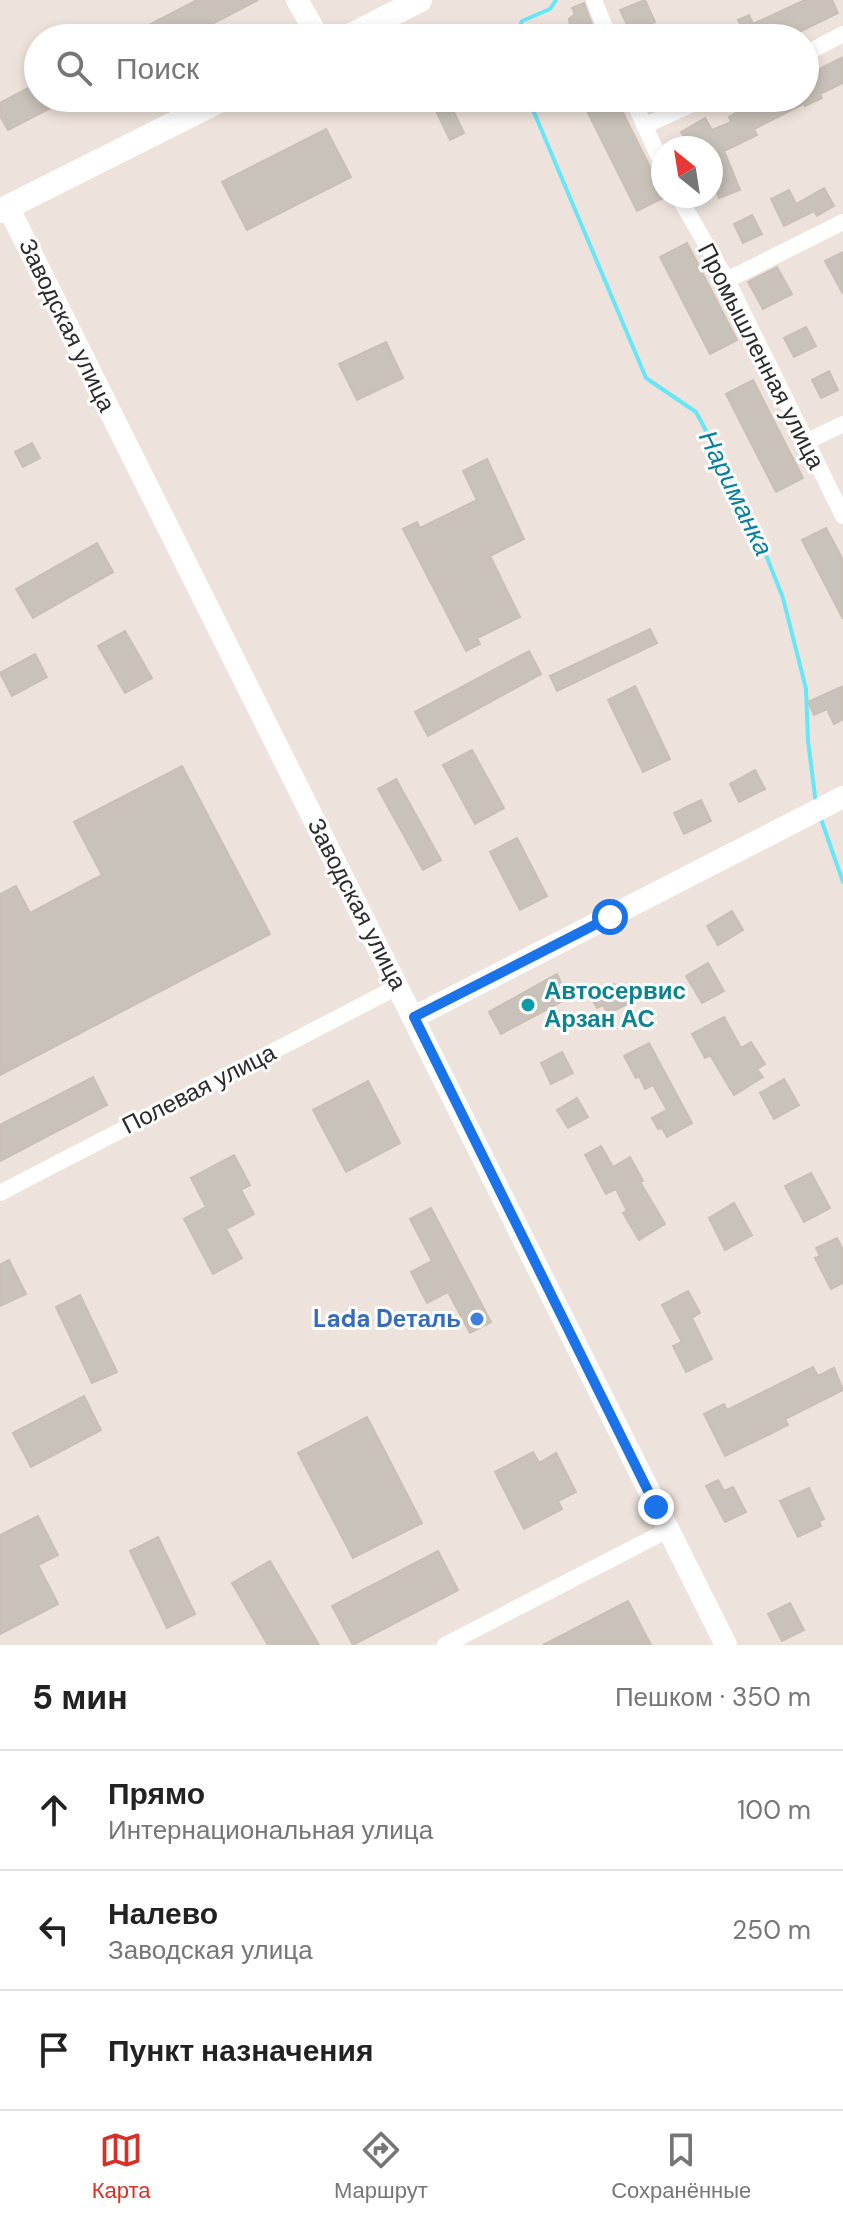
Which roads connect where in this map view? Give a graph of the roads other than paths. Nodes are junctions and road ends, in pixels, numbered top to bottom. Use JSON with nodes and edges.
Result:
{"nodes":[{"id":1,"x":297,"y":0,"type":"edge"},
{"id":2,"x":420,"y":0,"type":"edge"},
{"id":3,"x":594,"y":0,"type":"edge"},
{"id":4,"x":311,"y":24,"type":"edge"},
{"id":5,"x":373,"y":24,"type":"edge"},
{"id":6,"x":603,"y":24,"type":"edge"},
{"id":7,"x":843,"y":34,"type":"edge"},
{"id":8,"x":819,"y":47,"type":"edge"},
{"id":9,"x":197,"y":112,"type":"edge"},
{"id":10,"x":638,"y":112,"type":"edge"},
{"id":11,"x":675,"y":112,"type":"edge"},
{"id":12,"x":644,"y":126,"type":"junction"},
{"id":13,"x":651,"y":141,"type":"edge"},
{"id":14,"x":685,"y":208,"type":"edge"},
{"id":15,"x":4,"y":209,"type":"edge"},
{"id":16,"x":843,"y":222,"type":"edge"},
{"id":17,"x":727,"y":280,"type":"junction"},
{"id":18,"x":843,"y":424,"type":"edge"},
{"id":19,"x":806,"y":442,"type":"junction"},
{"id":20,"x":843,"y":516,"type":"edge"},
{"id":21,"x":835,"y":801,"type":"edge"},
{"id":22,"x":399,"y":986,"type":"junction"},
{"id":23,"x":414,"y":1017,"type":"junction"},
{"id":24,"x":0,"y":1193,"type":"edge"},
{"id":25,"x":668,"y":1530,"type":"junction"},
{"id":26,"x":445,"y":1645,"type":"edge"},
{"id":27,"x":726,"y":1645,"type":"edge"}],
"edges":[{"from":1,"to":4,"type":"street"},
{"from":2,"to":5,"type":"main road"},
{"from":3,"to":6,"type":"street"},
{"from":7,"to":8,"type":"street"},
{"from":9,"to":15,"type":"main road"},
{"from":10,"to":12,"type":"street"},
{"from":11,"to":12,"type":"street"},
{"from":12,"to":13,"type":"street"},
{"from":14,"to":17,"type":"street","name":"Промышленная улица"},
{"from":15,"to":22,"type":"street","name":"Заводская улица"},
{"from":16,"to":17,"type":"street"},
{"from":17,"to":19,"type":"street","name":"Промышленная улица"},
{"from":18,"to":19,"type":"street"},
{"from":19,"to":20,"type":"street","name":"Промышленная улица"},
{"from":21,"to":23,"type":"street"},
{"from":22,"to":23,"type":"street","name":"Заводская улица"},
{"from":22,"to":24,"type":"street","name":"Полевая улица"},
{"from":23,"to":25,"type":"street","name":"Заводская улица"},
{"from":25,"to":26,"type":"street"},
{"from":25,"to":27,"type":"street","name":"Заводская улица"}]}
